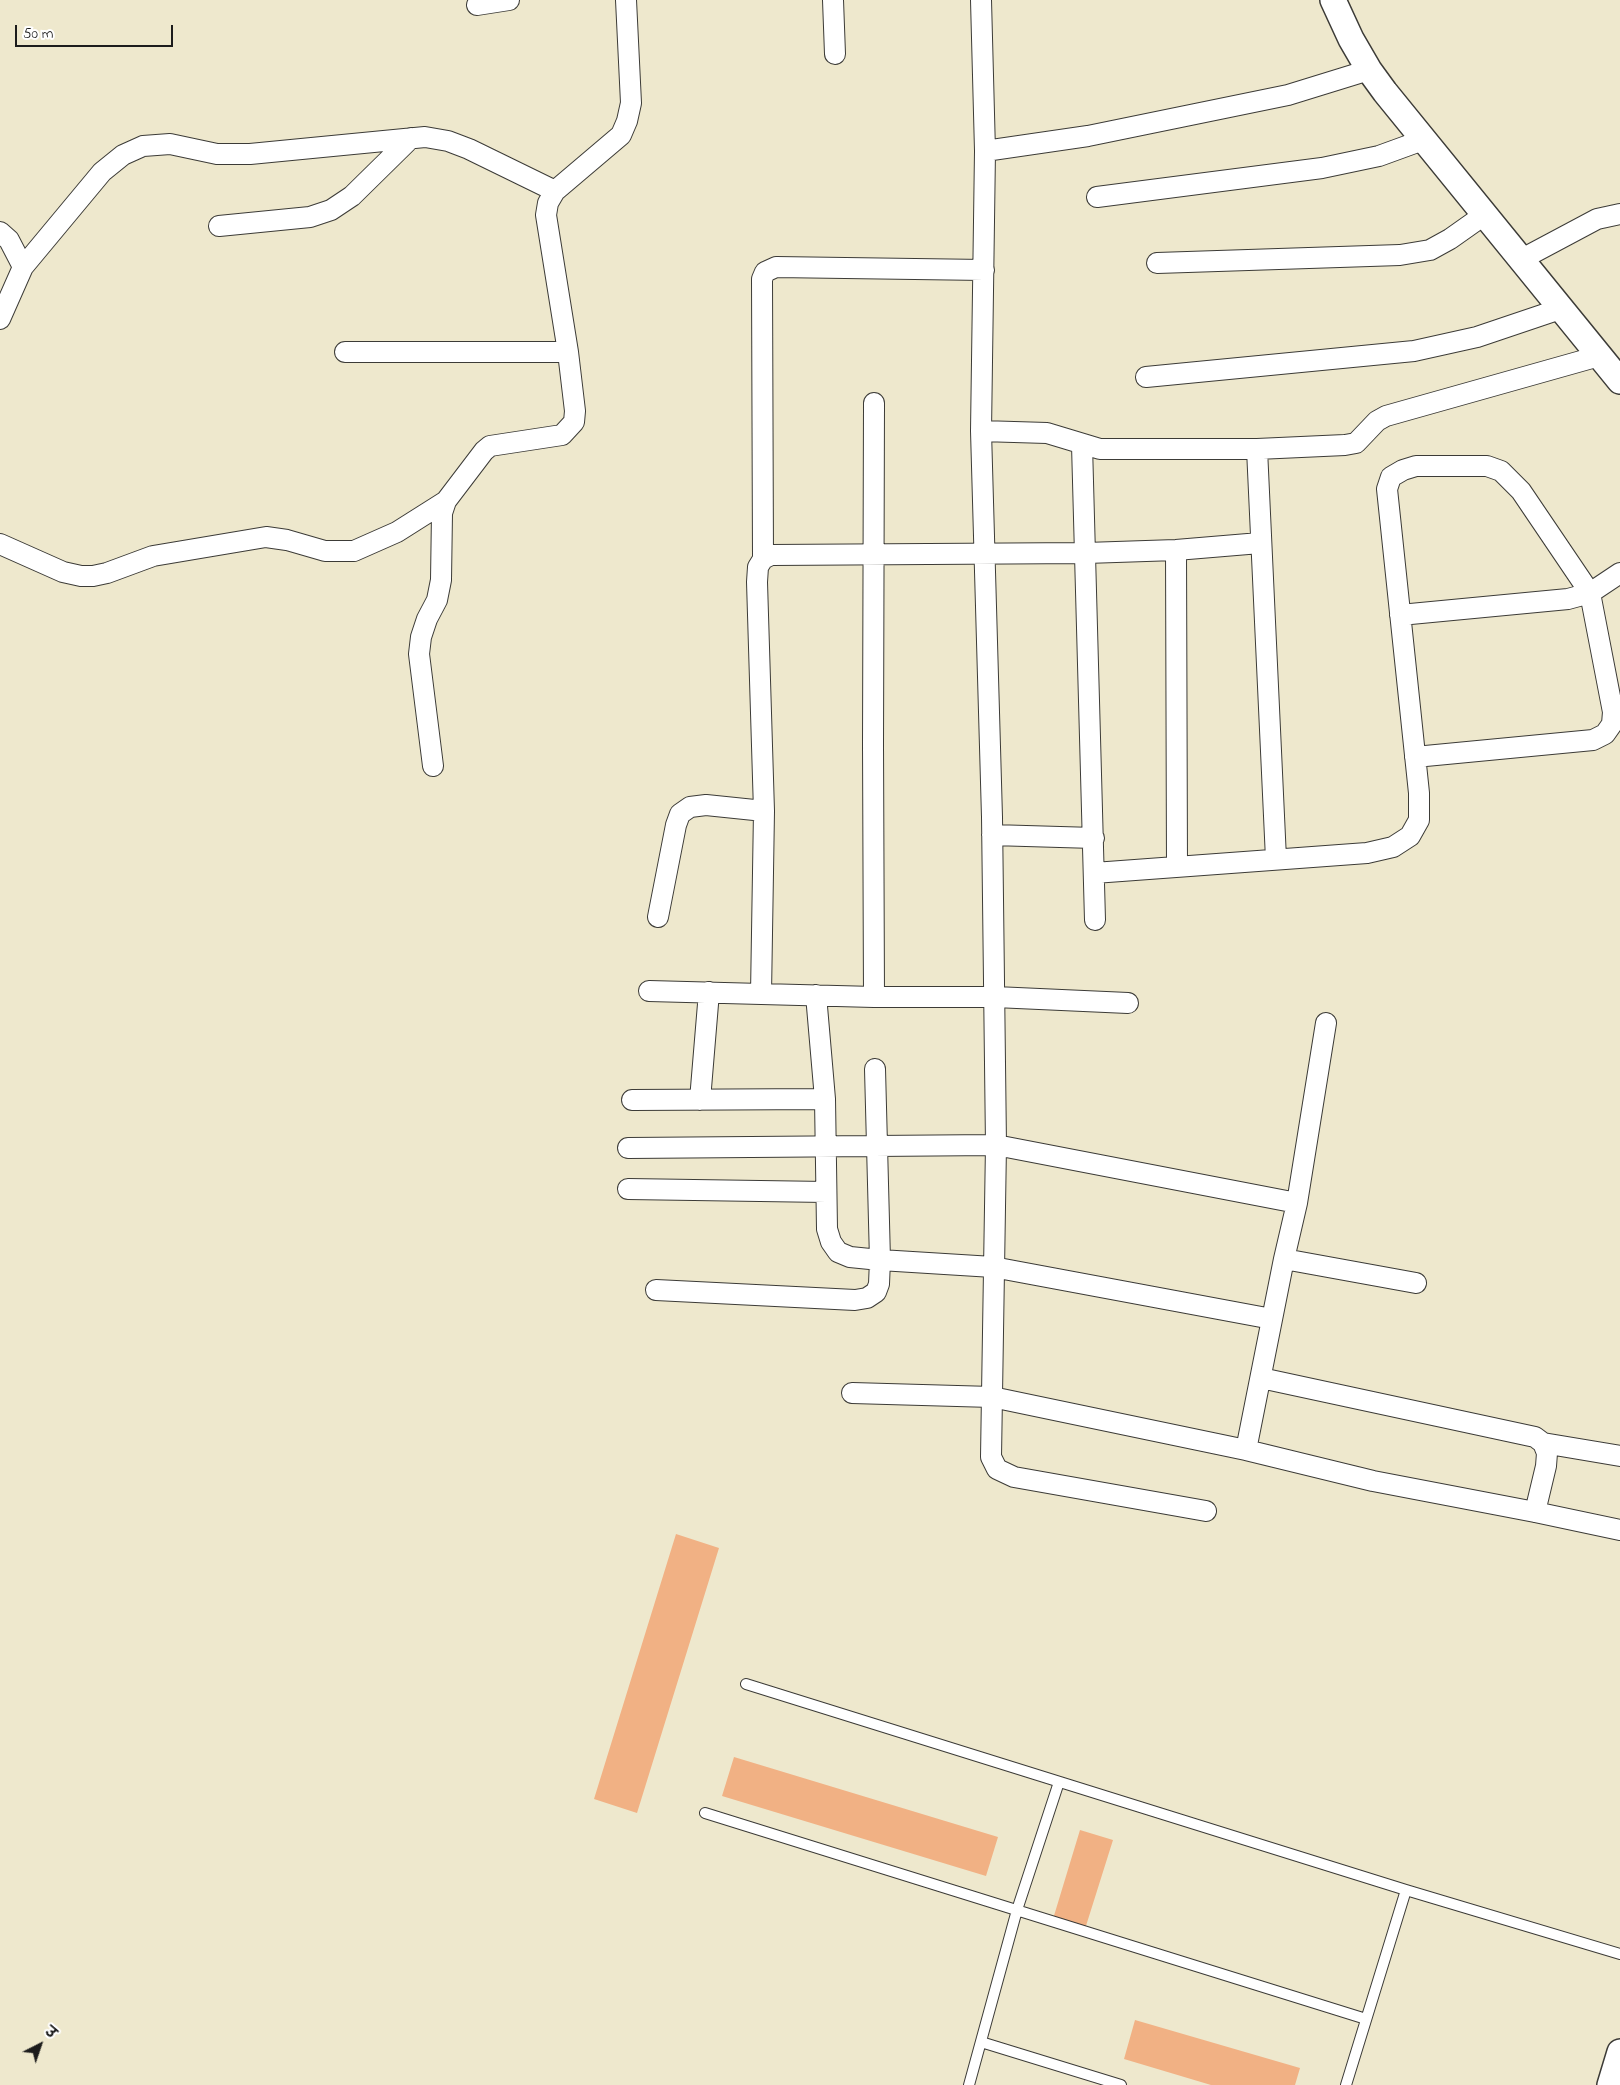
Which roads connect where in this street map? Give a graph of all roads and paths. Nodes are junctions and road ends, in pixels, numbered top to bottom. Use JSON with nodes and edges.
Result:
{"nodes":[{"id":1,"x":509,"y":0,"type":"edge"},
{"id":2,"x":626,"y":0,"type":"edge"},
{"id":3,"x":833,"y":0,"type":"edge"},
{"id":4,"x":981,"y":0,"type":"edge"},
{"id":5,"x":1333,"y":0,"type":"edge"},
{"id":6,"x":477,"y":5,"type":"dead end"},
{"id":7,"x":835,"y":54,"type":"dead end"},
{"id":8,"x":1369,"y":70,"type":"junction"},
{"id":9,"x":411,"y":138,"type":"junction"},
{"id":10,"x":1423,"y":140,"type":"junction"},
{"id":11,"x":985,"y":151,"type":"junction"},
{"id":12,"x":555,"y":192,"type":"junction"},
{"id":13,"x":1097,"y":197,"type":"dead end"},
{"id":14,"x":1620,"y":214,"type":"edge"},
{"id":15,"x":1484,"y":215,"type":"junction"},
{"id":16,"x":219,"y":226,"type":"dead end"},
{"id":17,"x":0,"y":232,"type":"edge"},
{"id":18,"x":20,"y":260,"type":"junction"},
{"id":19,"x":1520,"y":260,"type":"junction"},
{"id":20,"x":1157,"y":263,"type":"dead end"},
{"id":21,"x":984,"y":270,"type":"junction"},
{"id":22,"x":1560,"y":309,"type":"junction"},
{"id":23,"x":0,"y":319,"type":"edge"},
{"id":24,"x":345,"y":352,"type":"dead end"},
{"id":25,"x":568,"y":352,"type":"junction"},
{"id":26,"x":1599,"y":356,"type":"junction"},
{"id":27,"x":1146,"y":378,"type":"dead end"},
{"id":28,"x":1620,"y":382,"type":"edge"},
{"id":29,"x":874,"y":403,"type":"dead end"},
{"id":30,"x":981,"y":431,"type":"junction"},
{"id":31,"x":1082,"y":445,"type":"junction"},
{"id":32,"x":1257,"y":449,"type":"junction"},
{"id":33,"x":446,"y":501,"type":"junction"},
{"id":34,"x":1260,"y":543,"type":"junction"},
{"id":35,"x":0,"y":544,"type":"edge"},
{"id":36,"x":1176,"y":550,"type":"junction"},
{"id":37,"x":1086,"y":552,"type":"junction"},
{"id":38,"x":875,"y":553,"type":"junction"},
{"id":39,"x":986,"y":554,"type":"junction"},
{"id":40,"x":762,"y":559,"type":"junction"},
{"id":41,"x":1620,"y":573,"type":"edge"},
{"id":42,"x":1590,"y":593,"type":"junction"},
{"id":43,"x":1400,"y":615,"type":"junction"},
{"id":44,"x":1415,"y":757,"type":"junction"},
{"id":45,"x":433,"y":766,"type":"dead end"},
{"id":46,"x":764,"y":811,"type":"junction"},
{"id":47,"x":992,"y":834,"type":"junction"},
{"id":48,"x":1094,"y":838,"type":"junction"},
{"id":49,"x":1276,"y":859,"type":"junction"},
{"id":50,"x":1177,"y":867,"type":"junction"},
{"id":51,"x":1094,"y":872,"type":"junction"},
{"id":52,"x":658,"y":917,"type":"dead end"},
{"id":53,"x":1095,"y":920,"type":"dead end"},
{"id":54,"x":648,"y":991,"type":"dead end"},
{"id":55,"x":709,"y":992,"type":"junction"},
{"id":56,"x":761,"y":994,"type":"junction"},
{"id":57,"x":816,"y":995,"type":"junction"},
{"id":58,"x":995,"y":996,"type":"junction"},
{"id":59,"x":874,"y":997,"type":"junction"},
{"id":60,"x":1128,"y":1003,"type":"dead end"},
{"id":61,"x":1326,"y":1023,"type":"dead end"},
{"id":62,"x":875,"y":1070,"type":"dead end"},
{"id":63,"x":825,"y":1099,"type":"junction"},
{"id":64,"x":632,"y":1100,"type":"dead end"},
{"id":65,"x":700,"y":1100,"type":"junction"},
{"id":66,"x":996,"y":1145,"type":"junction"},
{"id":67,"x":876,"y":1146,"type":"junction"},
{"id":68,"x":825,"y":1147,"type":"junction"},
{"id":69,"x":628,"y":1148,"type":"dead end"},
{"id":70,"x":628,"y":1189,"type":"dead end"},
{"id":71,"x":826,"y":1192,"type":"junction"},
{"id":72,"x":1297,"y":1203,"type":"junction"},
{"id":73,"x":1284,"y":1259,"type":"junction"},
{"id":74,"x":880,"y":1260,"type":"junction"},
{"id":75,"x":993,"y":1267,"type":"junction"},
{"id":76,"x":1416,"y":1283,"type":"dead end"},
{"id":77,"x":656,"y":1290,"type":"dead end"},
{"id":78,"x":1272,"y":1319,"type":"junction"},
{"id":79,"x":1261,"y":1378,"type":"junction"},
{"id":80,"x":852,"y":1393,"type":"dead end"},
{"id":81,"x":992,"y":1397,"type":"junction"},
{"id":82,"x":1543,"y":1442,"type":"junction"},
{"id":83,"x":1246,"y":1450,"type":"junction"},
{"id":84,"x":1620,"y":1456,"type":"edge"},
{"id":85,"x":1206,"y":1510,"type":"dead end"},
{"id":86,"x":1535,"y":1512,"type":"junction"},
{"id":87,"x":1620,"y":1530,"type":"edge"},
{"id":88,"x":746,"y":1684,"type":"dead end"},
{"id":89,"x":1059,"y":1782,"type":"junction"},
{"id":90,"x":705,"y":1813,"type":"dead end"},
{"id":91,"x":1406,"y":1890,"type":"junction"},
{"id":92,"x":1017,"y":1910,"type":"junction"},
{"id":93,"x":1620,"y":1954,"type":"edge"},
{"id":94,"x":1366,"y":2019,"type":"junction"},
{"id":95,"x":981,"y":2042,"type":"junction"},
{"id":96,"x":1620,"y":2052,"type":"edge"},
{"id":97,"x":969,"y":2085,"type":"edge"},
{"id":98,"x":1121,"y":2085,"type":"edge"},
{"id":99,"x":1346,"y":2085,"type":"edge"},
{"id":100,"x":1610,"y":2085,"type":"edge"}],
"edges":[{"from":1,"to":6,"type":"street"},
{"from":2,"to":12,"type":"street"},
{"from":3,"to":7,"type":"street"},
{"from":4,"to":11,"type":"street"},
{"from":5,"to":8,"type":"street"},
{"from":8,"to":10,"type":"street"},
{"from":8,"to":11,"type":"street"},
{"from":9,"to":12,"type":"street"},
{"from":9,"to":16,"type":"street"},
{"from":9,"to":18,"type":"street"},
{"from":10,"to":13,"type":"street"},
{"from":10,"to":15,"type":"street"},
{"from":11,"to":21,"type":"street"},
{"from":12,"to":25,"type":"street"},
{"from":14,"to":19,"type":"street"},
{"from":15,"to":19,"type":"street"},
{"from":15,"to":20,"type":"street"},
{"from":17,"to":18,"type":"street"},
{"from":18,"to":23,"type":"street"},
{"from":19,"to":22,"type":"street"},
{"from":21,"to":30,"type":"street"},
{"from":21,"to":40,"type":"street"},
{"from":22,"to":26,"type":"street"},
{"from":22,"to":27,"type":"street"},
{"from":24,"to":25,"type":"street"},
{"from":25,"to":33,"type":"street"},
{"from":26,"to":28,"type":"street"},
{"from":26,"to":32,"type":"street"},
{"from":29,"to":38,"type":"street"},
{"from":30,"to":31,"type":"street"},
{"from":30,"to":39,"type":"street"},
{"from":31,"to":32,"type":"street"},
{"from":31,"to":37,"type":"street"},
{"from":32,"to":34,"type":"street"},
{"from":33,"to":35,"type":"street"},
{"from":33,"to":45,"type":"street"},
{"from":34,"to":36,"type":"street"},
{"from":34,"to":49,"type":"street"},
{"from":36,"to":37,"type":"street"},
{"from":36,"to":50,"type":"street"},
{"from":37,"to":39,"type":"street"},
{"from":37,"to":48,"type":"street"},
{"from":38,"to":39,"type":"street"},
{"from":38,"to":40,"type":"street"},
{"from":38,"to":59,"type":"street"},
{"from":39,"to":47,"type":"street"},
{"from":40,"to":46,"type":"street"},
{"from":41,"to":42,"type":"street"},
{"from":42,"to":43,"type":"street"},
{"from":42,"to":43,"type":"street"},
{"from":42,"to":44,"type":"street"},
{"from":43,"to":44,"type":"street"},
{"from":44,"to":49,"type":"street"},
{"from":46,"to":52,"type":"street"},
{"from":46,"to":56,"type":"street"},
{"from":47,"to":48,"type":"street"},
{"from":47,"to":58,"type":"street"},
{"from":48,"to":51,"type":"street"},
{"from":49,"to":50,"type":"street"},
{"from":50,"to":51,"type":"street"},
{"from":51,"to":53,"type":"street"},
{"from":54,"to":55,"type":"street"},
{"from":55,"to":56,"type":"street"},
{"from":55,"to":65,"type":"street"},
{"from":56,"to":57,"type":"street"},
{"from":57,"to":59,"type":"street"},
{"from":57,"to":63,"type":"street"},
{"from":58,"to":59,"type":"street"},
{"from":58,"to":60,"type":"street"},
{"from":58,"to":66,"type":"street"},
{"from":61,"to":72,"type":"street"},
{"from":62,"to":67,"type":"street"},
{"from":63,"to":65,"type":"street"},
{"from":63,"to":68,"type":"street"},
{"from":64,"to":65,"type":"street"},
{"from":66,"to":67,"type":"street"},
{"from":66,"to":72,"type":"street"},
{"from":66,"to":75,"type":"street"},
{"from":67,"to":68,"type":"street"},
{"from":67,"to":74,"type":"street"},
{"from":68,"to":69,"type":"street"},
{"from":68,"to":71,"type":"street"},
{"from":70,"to":71,"type":"street"},
{"from":71,"to":74,"type":"street"},
{"from":72,"to":73,"type":"street"},
{"from":73,"to":76,"type":"street"},
{"from":73,"to":78,"type":"street"},
{"from":74,"to":75,"type":"street"},
{"from":74,"to":77,"type":"street"},
{"from":75,"to":78,"type":"street"},
{"from":75,"to":81,"type":"street"},
{"from":78,"to":79,"type":"street"},
{"from":79,"to":82,"type":"street"},
{"from":79,"to":83,"type":"street"},
{"from":80,"to":81,"type":"street"},
{"from":81,"to":83,"type":"street"},
{"from":81,"to":85,"type":"street"},
{"from":82,"to":84,"type":"street"},
{"from":82,"to":86,"type":"street"},
{"from":83,"to":86,"type":"street"},
{"from":86,"to":87,"type":"street"},
{"from":88,"to":89,"type":"lane"},
{"from":89,"to":91,"type":"lane"},
{"from":89,"to":92,"type":"lane"},
{"from":90,"to":92,"type":"lane"},
{"from":91,"to":93,"type":"lane"},
{"from":91,"to":94,"type":"lane"},
{"from":92,"to":94,"type":"lane"},
{"from":92,"to":95,"type":"lane"},
{"from":94,"to":99,"type":"lane"},
{"from":95,"to":97,"type":"lane"},
{"from":95,"to":98,"type":"lane"},
{"from":96,"to":100,"type":"street"}]}
